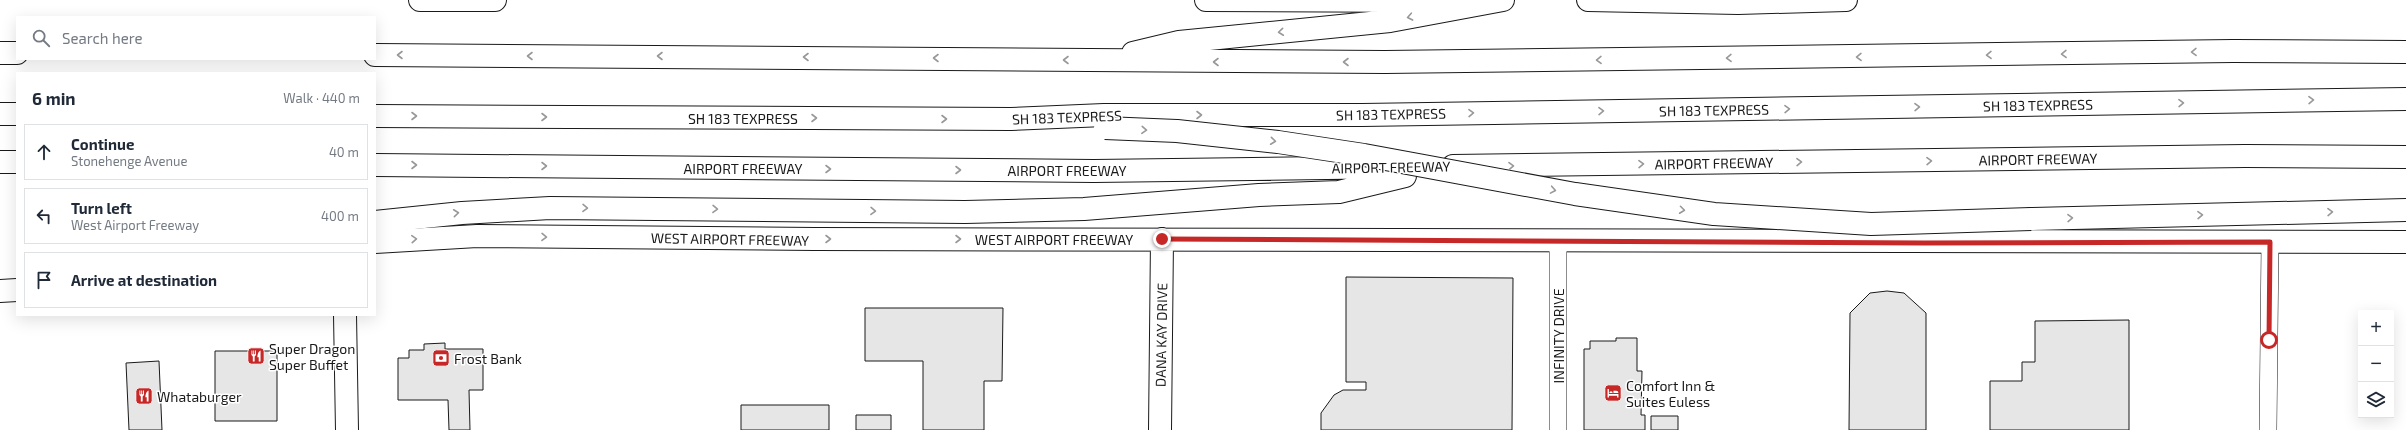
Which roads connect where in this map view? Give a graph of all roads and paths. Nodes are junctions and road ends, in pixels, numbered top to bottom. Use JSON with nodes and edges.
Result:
{"nodes":[{"id":1,"x":420,"y":0,"type":"edge"},
{"id":2,"x":452,"y":0,"type":"edge"},
{"id":3,"x":495,"y":0,"type":"edge"},
{"id":4,"x":1206,"y":0,"type":"edge"},
{"id":5,"x":1498,"y":0,"type":"edge"},
{"id":6,"x":1503,"y":0,"type":"edge"},
{"id":7,"x":1588,"y":0,"type":"edge"},
{"id":8,"x":1846,"y":0,"type":"edge"},
{"id":9,"x":1420,"y":1,"type":"edge"},
{"id":10,"x":2406,"y":40,"type":"edge"},
{"id":11,"x":1179,"y":52,"type":"junction"},
{"id":12,"x":2233,"y":52,"type":"junction"},
{"id":13,"x":2406,"y":52,"type":"edge"},
{"id":14,"x":0,"y":53,"type":"edge"},
{"id":15,"x":16,"y":53,"type":"edge"},
{"id":16,"x":376,"y":55,"type":"edge"},
{"id":17,"x":2406,"y":99,"type":"edge"},
{"id":18,"x":0,"y":114,"type":"edge"},
{"id":19,"x":16,"y":114,"type":"edge"},
{"id":20,"x":376,"y":116,"type":"edge"},
{"id":21,"x":1104,"y":121,"type":"junction"},
{"id":22,"x":2406,"y":157,"type":"edge"},
{"id":23,"x":0,"y":162,"type":"edge"},
{"id":24,"x":16,"y":162,"type":"edge"},
{"id":25,"x":376,"y":165,"type":"edge"},
{"id":26,"x":1444,"y":166,"type":"junction"},
{"id":27,"x":2406,"y":210,"type":"edge"},
{"id":28,"x":376,"y":222,"type":"edge"},
{"id":29,"x":1162,"y":239,"type":"junction"},
{"id":30,"x":376,"y":242,"type":"edge"},
{"id":31,"x":1558,"y":242,"type":"junction"},
{"id":32,"x":2270,"y":242,"type":"junction"},
{"id":33,"x":2406,"y":242,"type":"edge"},
{"id":34,"x":16,"y":290,"type":"edge"},
{"id":35,"x":0,"y":291,"type":"edge"},
{"id":36,"x":345,"y":316,"type":"edge"},
{"id":37,"x":347,"y":430,"type":"edge"},
{"id":38,"x":1160,"y":430,"type":"edge"},
{"id":39,"x":1558,"y":430,"type":"edge"},
{"id":40,"x":2268,"y":430,"type":"edge"}],
"edges":[{"from":1,"to":2,"type":"main road"},
{"from":2,"to":3,"type":"main road"},
{"from":4,"to":9,"type":"main road"},
{"from":5,"to":9,"type":"main road"},
{"from":6,"to":11,"type":"main road","one_way":true},
{"from":7,"to":8,"type":"main road"},
{"from":10,"to":12,"type":"main road"},
{"from":12,"to":11,"type":"main road","one_way":true},
{"from":11,"to":16,"type":"main road","one_way":true},
{"from":12,"to":13,"type":"main road"},
{"from":14,"to":15,"type":"main road"},
{"from":21,"to":17,"type":"main road","name":"SH 183 TEXPRESS","one_way":true},
{"from":18,"to":19,"type":"main road"},
{"from":20,"to":21,"type":"main road","name":"SH 183 TEXPRESS","one_way":true},
{"from":21,"to":27,"type":"main road","one_way":true,"bridge":true},
{"from":26,"to":22,"type":"main road","name":"AIRPORT FREEWAY","one_way":true},
{"from":23,"to":24,"type":"main road"},
{"from":25,"to":26,"type":"main road","name":"AIRPORT FREEWAY","one_way":true},
{"from":28,"to":26,"type":"main road","one_way":true},
{"from":30,"to":29,"type":"main road","name":"WEST AIRPORT FREEWAY","one_way":true},
{"from":29,"to":31,"type":"main road","name":"WEST AIRPORT FREEWAY"},
{"from":29,"to":38,"type":"main road","name":"DANA KAY DRIVE"},
{"from":31,"to":32,"type":"main road","name":"WEST AIRPORT FREEWAY"},
{"from":31,"to":39,"type":"street","name":"INFINITY DRIVE"},
{"from":32,"to":33,"type":"main road","name":"WEST AIRPORT FREEWAY"},
{"from":32,"to":40,"type":"street"},
{"from":34,"to":35,"type":"main road"},
{"from":36,"to":37,"type":"main road"}]}
